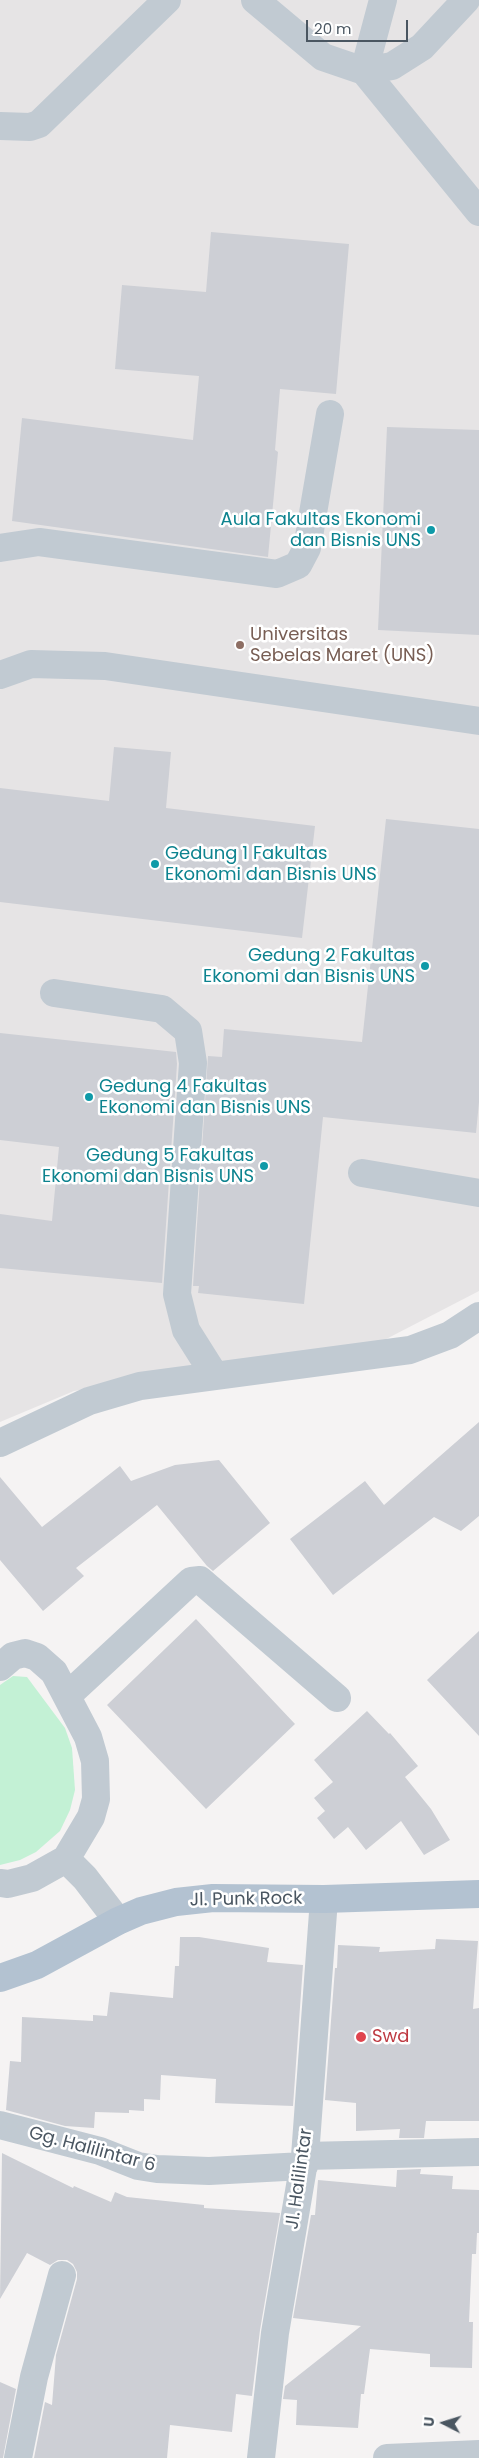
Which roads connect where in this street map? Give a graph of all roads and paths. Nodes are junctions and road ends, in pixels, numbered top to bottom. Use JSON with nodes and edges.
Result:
{"nodes":[{"id":1,"x":167,"y":0,"type":"edge"},
{"id":2,"x":255,"y":0,"type":"edge"},
{"id":3,"x":383,"y":0,"type":"edge"},
{"id":4,"x":466,"y":0,"type":"edge"},
{"id":5,"x":364,"y":71,"type":"junction"},
{"id":6,"x":0,"y":126,"type":"edge"},
{"id":7,"x":479,"y":212,"type":"edge"},
{"id":8,"x":330,"y":414,"type":"dead end"},
{"id":9,"x":0,"y":548,"type":"edge"},
{"id":10,"x":0,"y":675,"type":"edge"},
{"id":11,"x":479,"y":721,"type":"edge"},
{"id":12,"x":54,"y":993,"type":"dead end"},
{"id":13,"x":362,"y":1173,"type":"dead end"},
{"id":14,"x":479,"y":1193,"type":"edge"},
{"id":15,"x":479,"y":1316,"type":"edge"},
{"id":16,"x":214,"y":1376,"type":"junction"},
{"id":17,"x":0,"y":1443,"type":"edge"},
{"id":18,"x":0,"y":1667,"type":"edge"},
{"id":19,"x":68,"y":1694,"type":"junction"},
{"id":20,"x":337,"y":1698,"type":"dead end"},
{"id":21,"x":66,"y":1859,"type":"junction"},
{"id":22,"x":0,"y":1883,"type":"edge"},
{"id":23,"x":479,"y":1894,"type":"edge"},
{"id":24,"x":324,"y":1899,"type":"junction"},
{"id":25,"x":118,"y":1921,"type":"junction"},
{"id":26,"x":0,"y":1978,"type":"edge"},
{"id":27,"x":0,"y":2125,"type":"edge"},
{"id":28,"x":479,"y":2152,"type":"edge"},
{"id":29,"x":304,"y":2161,"type":"junction"},
{"id":30,"x":62,"y":2275,"type":"dead end"},
{"id":31,"x":479,"y":2454,"type":"edge"},
{"id":32,"x":18,"y":2458,"type":"edge"},
{"id":33,"x":261,"y":2458,"type":"edge"},
{"id":34,"x":387,"y":2458,"type":"edge"}],
"edges":[{"from":1,"to":6,"type":"street"},
{"from":2,"to":5,"type":"street"},
{"from":3,"to":5,"type":"street"},
{"from":4,"to":5,"type":"street"},
{"from":5,"to":7,"type":"street"},
{"from":8,"to":9,"type":"street"},
{"from":10,"to":11,"type":"street"},
{"from":12,"to":16,"type":"street"},
{"from":13,"to":14,"type":"street"},
{"from":15,"to":16,"type":"street"},
{"from":16,"to":17,"type":"street"},
{"from":18,"to":19,"type":"street"},
{"from":19,"to":20,"type":"street"},
{"from":19,"to":21,"type":"street"},
{"from":21,"to":22,"type":"street"},
{"from":21,"to":25,"type":"street"},
{"from":23,"to":24,"type":"main road","name":"Jl. Punk Rock"},
{"from":24,"to":25,"type":"main road","name":"Jl. Punk Rock"},
{"from":24,"to":29,"type":"street","name":"Jl. Halilintar"},
{"from":25,"to":26,"type":"main road","name":"Jl. Punk Rock"},
{"from":27,"to":29,"type":"street","name":"Gg. Halilintar 6"},
{"from":28,"to":29,"type":"street","name":"Gg. Halilintar 6"},
{"from":29,"to":33,"type":"street","name":"Jl. Halilintar"},
{"from":30,"to":32,"type":"street"},
{"from":31,"to":34,"type":"street"}]}
